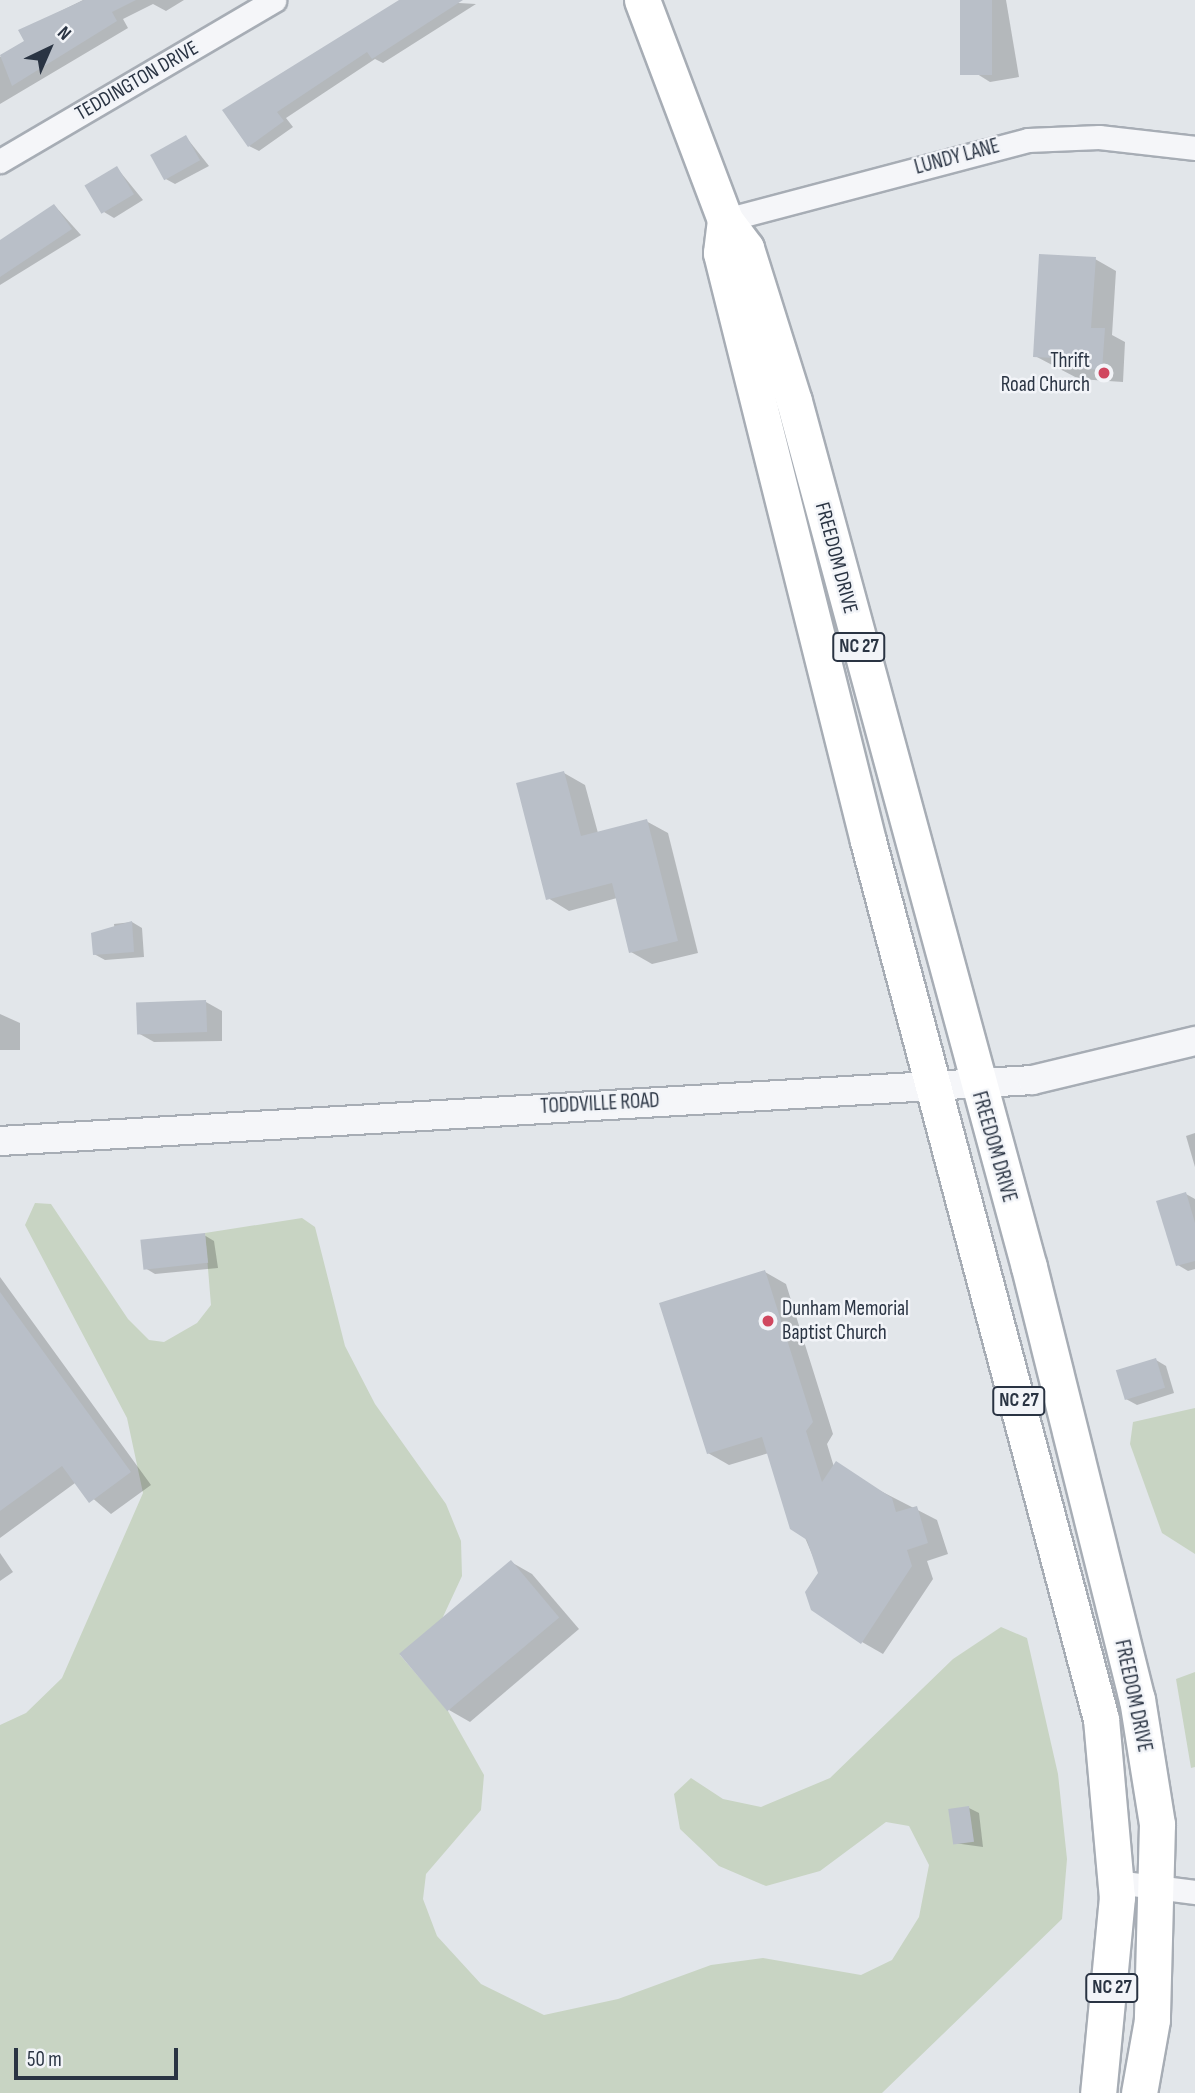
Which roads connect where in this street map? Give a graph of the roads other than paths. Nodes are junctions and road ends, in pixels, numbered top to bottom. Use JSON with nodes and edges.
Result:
{"nodes":[{"id":1,"x":274,"y":0,"type":"edge"},
{"id":2,"x":642,"y":0,"type":"edge"},
{"id":3,"x":1195,"y":148,"type":"edge"},
{"id":4,"x":0,"y":161,"type":"edge"},
{"id":5,"x":725,"y":220,"type":"junction"},
{"id":6,"x":1195,"y":1041,"type":"edge"},
{"id":7,"x":975,"y":1083,"type":"junction"},
{"id":8,"x":932,"y":1084,"type":"junction"},
{"id":9,"x":0,"y":1141,"type":"edge"},
{"id":10,"x":1117,"y":1882,"type":"junction"},
{"id":11,"x":1156,"y":1887,"type":"junction"},
{"id":12,"x":1195,"y":1892,"type":"edge"},
{"id":13,"x":1098,"y":2093,"type":"edge"},
{"id":14,"x":1139,"y":2093,"type":"edge"}],
"edges":[{"from":1,"to":4,"type":"street","name":"TEDDINGTON DRIVE"},
{"from":2,"to":5,"type":"main road","name":"FREEDOM DRIVE","number":"NC 27"},
{"from":3,"to":5,"type":"street","name":"LUNDY LANE"},
{"from":5,"to":7,"type":"main road","name":"FREEDOM DRIVE","number":"NC 27"},
{"from":5,"to":8,"type":"main road","name":"FREEDOM DRIVE","number":"NC 27"},
{"from":6,"to":7,"type":"street","name":"TODDVILLE ROAD"},
{"from":7,"to":8,"type":"street","name":"TODDVILLE ROAD"},
{"from":7,"to":11,"type":"main road","name":"FREEDOM DRIVE","number":"NC 27"},
{"from":8,"to":9,"type":"street","name":"TODDVILLE ROAD"},
{"from":8,"to":10,"type":"main road","name":"FREEDOM DRIVE","number":"NC 27"},
{"from":10,"to":11,"type":"street"},
{"from":10,"to":13,"type":"main road","name":"FREEDOM DRIVE","number":"NC 27"},
{"from":11,"to":12,"type":"street"},
{"from":11,"to":14,"type":"main road","name":"FREEDOM DRIVE","number":"NC 27"}]}
